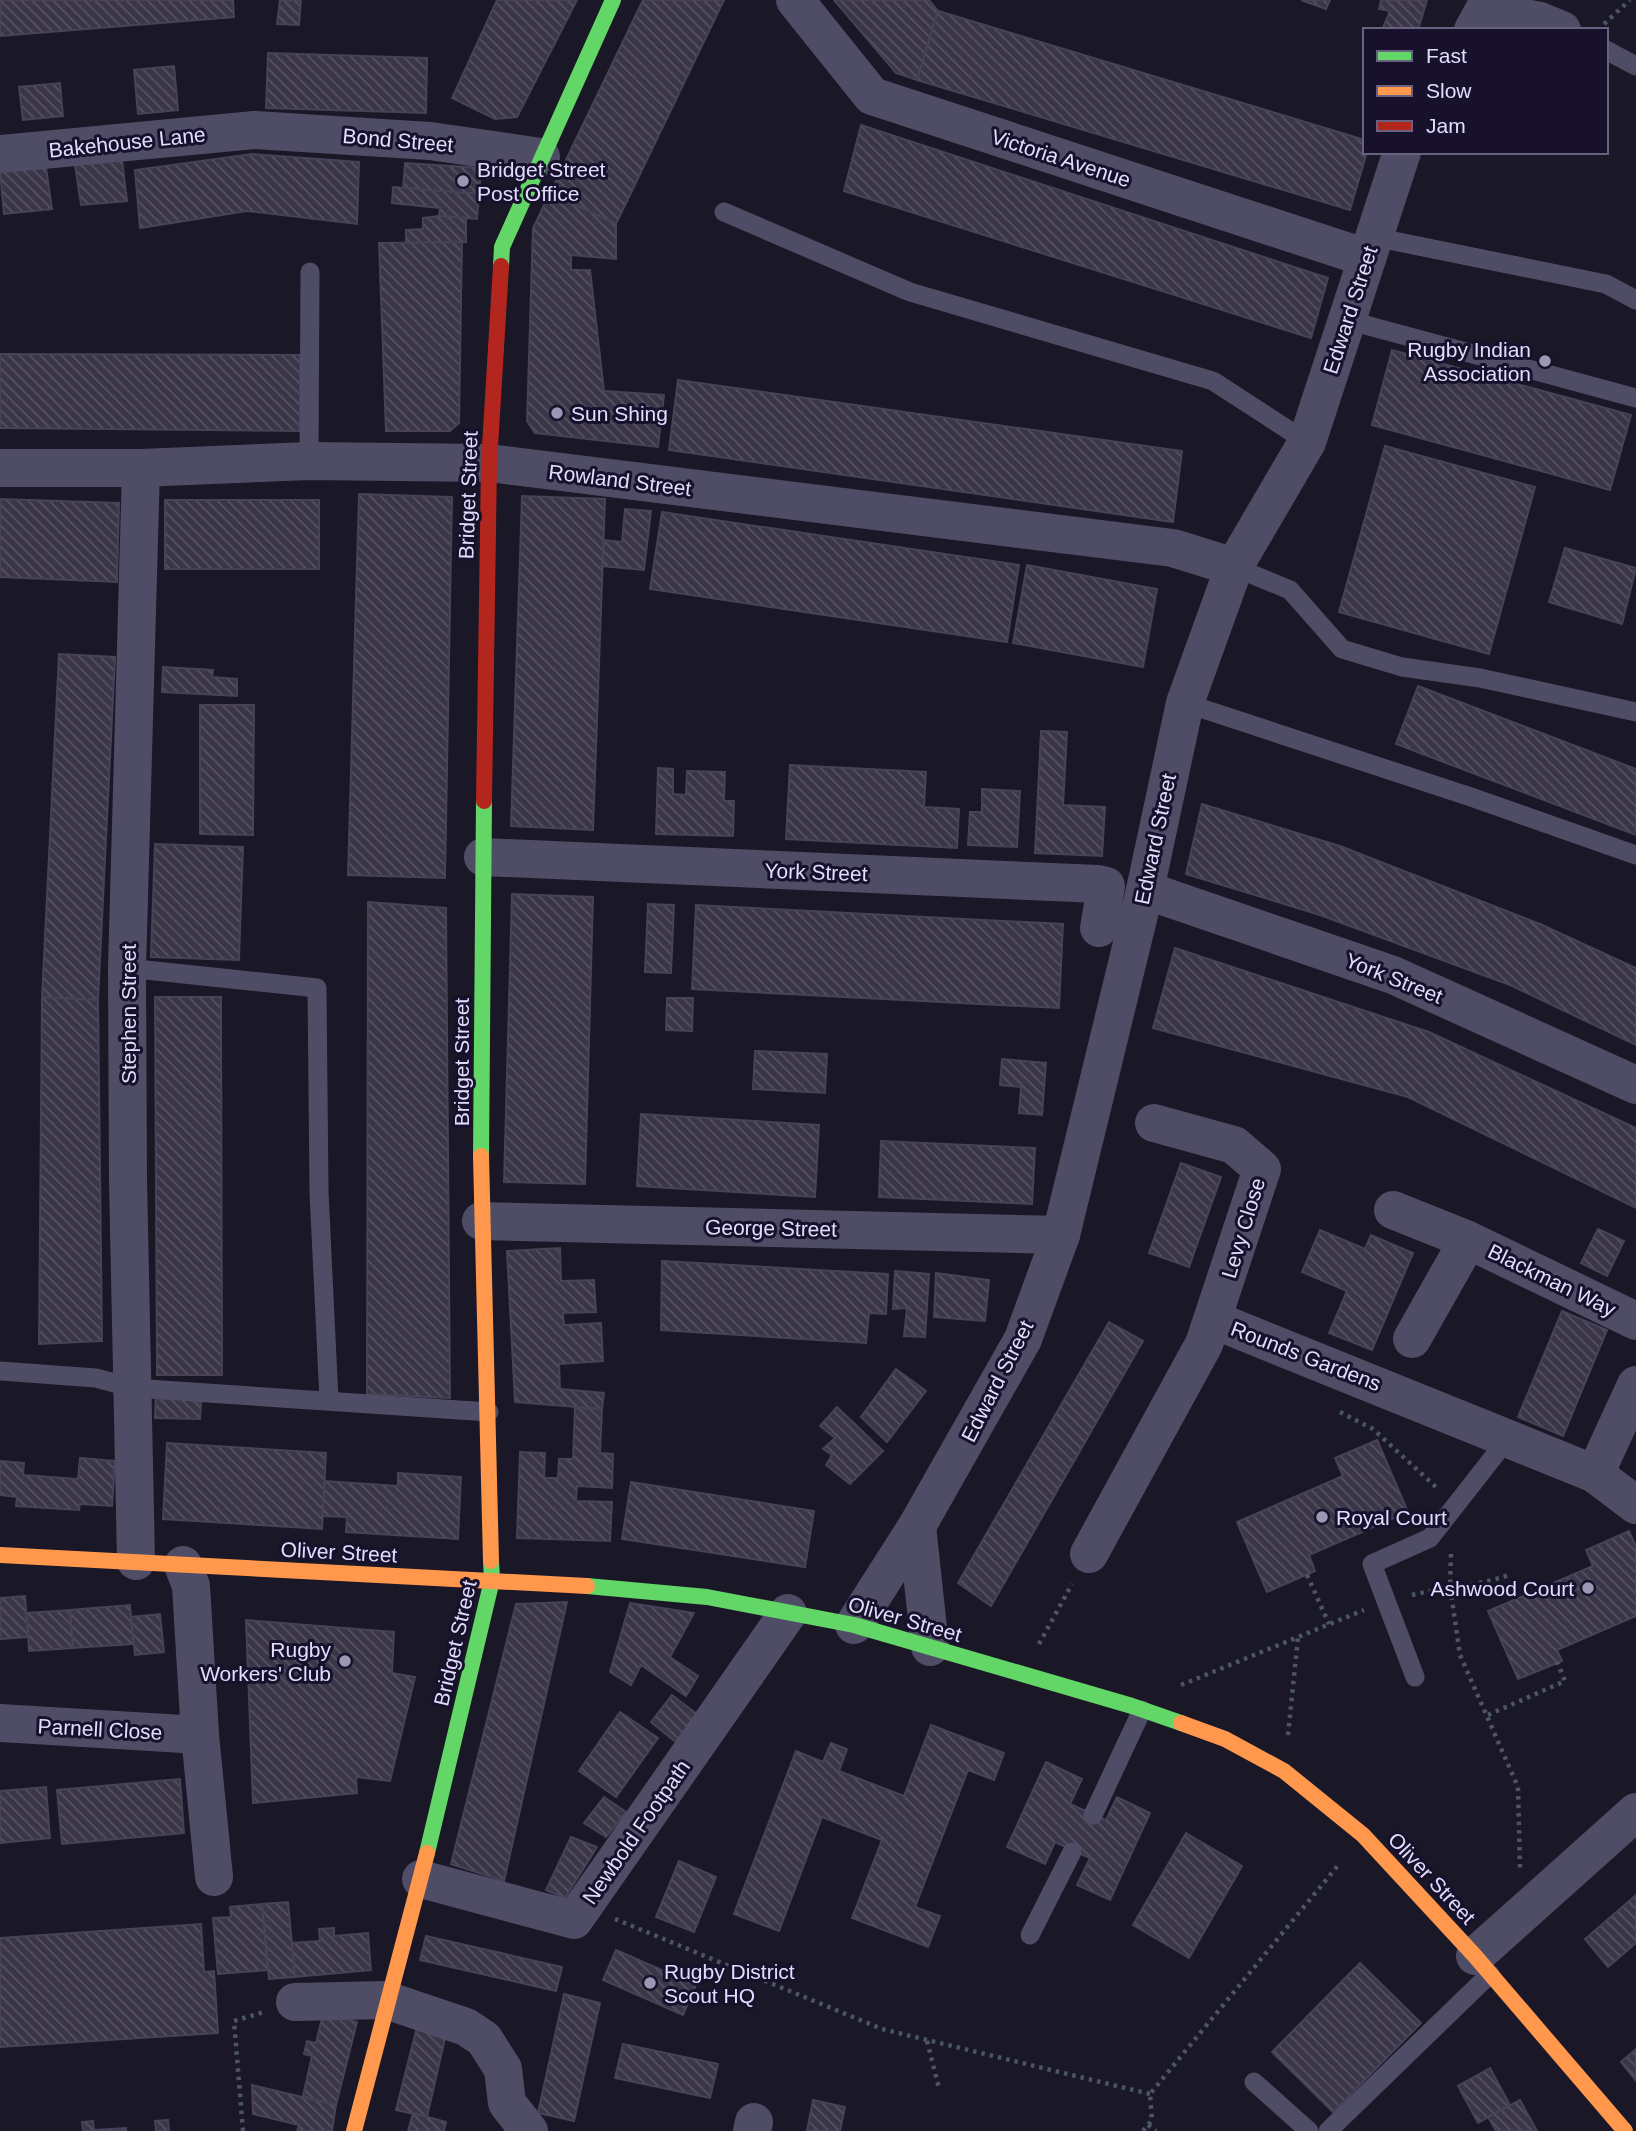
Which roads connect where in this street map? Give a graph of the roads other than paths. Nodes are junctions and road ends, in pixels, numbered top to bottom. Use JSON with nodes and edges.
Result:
{"nodes":[{"id":1,"x":613,"y":0,"type":"edge"},
{"id":2,"x":795,"y":0,"type":"edge"},
{"id":3,"x":1480,"y":13,"type":"edge"},
{"id":4,"x":1557,"y":28,"type":"edge"},
{"id":5,"x":1608,"y":51,"type":"edge"},
{"id":6,"x":1636,"y":66,"type":"edge"},
{"id":7,"x":255,"y":130,"type":"joint"},
{"id":8,"x":0,"y":154,"type":"edge"},
{"id":9,"x":1401,"y":154,"type":"edge"},
{"id":10,"x":541,"y":157,"type":"junction"},
{"id":11,"x":724,"y":212,"type":"dead end"},
{"id":12,"x":1370,"y":248,"type":"junction"},
{"id":13,"x":310,"y":272,"type":"dead end"},
{"id":14,"x":1636,"y":300,"type":"edge"},
{"id":15,"x":1347,"y":320,"type":"junction"},
{"id":16,"x":1636,"y":398,"type":"edge"},
{"id":17,"x":1307,"y":442,"type":"junction"},
{"id":18,"x":309,"y":461,"type":"junction"},
{"id":19,"x":489,"y":463,"type":"junction"},
{"id":20,"x":0,"y":468,"type":"edge"},
{"id":21,"x":141,"y":468,"type":"junction"},
{"id":22,"x":1234,"y":566,"type":"junction"},
{"id":23,"x":1185,"y":703,"type":"junction"},
{"id":24,"x":1636,"y":712,"type":"edge"},
{"id":25,"x":1636,"y":855,"type":"edge"},
{"id":26,"x":483,"y":857,"type":"junction"},
{"id":27,"x":1145,"y":890,"type":"junction"},
{"id":28,"x":1099,"y":928,"type":"dead end"},
{"id":29,"x":127,"y":968,"type":"junction"},
{"id":30,"x":1636,"y":1085,"type":"edge"},
{"id":31,"x":1154,"y":1123,"type":"dead end"},
{"id":32,"x":1393,"y":1210,"type":"dead end"},
{"id":33,"x":481,"y":1221,"type":"junction"},
{"id":34,"x":1061,"y":1235,"type":"junction"},
{"id":35,"x":1468,"y":1240,"type":"junction"},
{"id":36,"x":1214,"y":1320,"type":"junction"},
{"id":37,"x":1636,"y":1321,"type":"edge"},
{"id":38,"x":1412,"y":1339,"type":"dead end"},
{"id":39,"x":0,"y":1371,"type":"edge"},
{"id":40,"x":1636,"y":1385,"type":"edge"},
{"id":41,"x":133,"y":1388,"type":"junction"},
{"id":42,"x":329,"y":1401,"type":"junction"},
{"id":43,"x":489,"y":1412,"type":"junction"},
{"id":44,"x":1509,"y":1437,"type":"junction"},
{"id":45,"x":1595,"y":1474,"type":"junction"},
{"id":46,"x":1636,"y":1505,"type":"edge"},
{"id":47,"x":916,"y":1526,"type":"junction"},
{"id":48,"x":1089,"y":1554,"type":"road end"},
{"id":49,"x":0,"y":1555,"type":"edge"},
{"id":50,"x":136,"y":1561,"type":"junction"},
{"id":51,"x":183,"y":1565,"type":"junction"},
{"id":52,"x":492,"y":1580,"type":"junction"},
{"id":53,"x":788,"y":1613,"type":"junction"},
{"id":54,"x":854,"y":1625,"type":"junction"},
{"id":55,"x":930,"y":1647,"type":"junction"},
{"id":56,"x":1415,"y":1677,"type":"dead end"},
{"id":57,"x":1137,"y":1708,"type":"junction"},
{"id":58,"x":0,"y":1723,"type":"edge"},
{"id":59,"x":200,"y":1735,"type":"junction"},
{"id":60,"x":1636,"y":1812,"type":"edge"},
{"id":61,"x":1093,"y":1815,"type":"dead end"},
{"id":62,"x":1072,"y":1852,"type":"dead end"},
{"id":63,"x":214,"y":1877,"type":"dead end"},
{"id":64,"x":421,"y":1879,"type":"junction"},
{"id":65,"x":1030,"y":1935,"type":"dead end"},
{"id":66,"x":1483,"y":1965,"type":"junction"},
{"id":67,"x":386,"y":2000,"type":"junction"},
{"id":68,"x":295,"y":2002,"type":"road end"},
{"id":69,"x":1254,"y":2082,"type":"dead end"},
{"id":70,"x":354,"y":2131,"type":"edge"},
{"id":71,"x":529,"y":2131,"type":"edge"},
{"id":72,"x":1309,"y":2131,"type":"edge"},
{"id":73,"x":1328,"y":2131,"type":"edge"},
{"id":74,"x":1625,"y":2131,"type":"edge"}],
"edges":[{"from":1,"to":10,"type":"street","name":"Bridget Street"},
{"from":2,"to":12,"type":"street","name":"Victoria Avenue"},
{"from":3,"to":4,"type":"street"},
{"from":5,"to":6,"type":"lane"},
{"from":7,"to":8,"type":"street","name":"Bakehouse Lane"},
{"from":7,"to":10,"type":"street","name":"Bond Street"},
{"from":9,"to":12,"type":"street","name":"Edward Street"},
{"from":10,"to":19,"type":"street","name":"Bridget Street"},
{"from":11,"to":17,"type":"lane"},
{"from":12,"to":14,"type":"lane"},
{"from":12,"to":15,"type":"street","name":"Edward Street"},
{"from":13,"to":18,"type":"lane"},
{"from":15,"to":16,"type":"lane"},
{"from":15,"to":17,"type":"street","name":"Edward Street"},
{"from":17,"to":22,"type":"street","name":"Edward Street"},
{"from":18,"to":19,"type":"street","name":"Rowland Street"},
{"from":18,"to":21,"type":"street","name":"Rowland Street"},
{"from":19,"to":22,"type":"street","name":"Rowland Street"},
{"from":19,"to":26,"type":"street","name":"Bridget Street"},
{"from":20,"to":21,"type":"street","name":"Rowland Street"},
{"from":21,"to":29,"type":"street","name":"Stephen Street"},
{"from":22,"to":23,"type":"street","name":"Edward Street"},
{"from":22,"to":24,"type":"lane"},
{"from":23,"to":25,"type":"lane"},
{"from":23,"to":27,"type":"street","name":"Edward Street"},
{"from":26,"to":28,"type":"street","name":"York Street"},
{"from":26,"to":33,"type":"street","name":"Bridget Street"},
{"from":27,"to":30,"type":"street","name":"York Street"},
{"from":27,"to":34,"type":"street","name":"Edward Street"},
{"from":29,"to":41,"type":"street","name":"Stephen Street"},
{"from":29,"to":42,"type":"lane"},
{"from":31,"to":36,"type":"street","name":"Levy Close"},
{"from":32,"to":35,"type":"street","name":"Blackman Way"},
{"from":33,"to":34,"type":"street","name":"George Street"},
{"from":33,"to":43,"type":"street","name":"Bridget Street"},
{"from":34,"to":47,"type":"street","name":"Edward Street"},
{"from":35,"to":37,"type":"street","name":"Blackman Way"},
{"from":35,"to":38,"type":"street","name":"Blackman Way"},
{"from":36,"to":44,"type":"street","name":"Rounds Gardens"},
{"from":36,"to":48,"type":"street","name":"Rounds Gardens"},
{"from":39,"to":41,"type":"lane"},
{"from":40,"to":45,"type":"street"},
{"from":41,"to":42,"type":"lane"},
{"from":41,"to":50,"type":"street","name":"Stephen Street"},
{"from":42,"to":43,"type":"lane"},
{"from":43,"to":52,"type":"street","name":"Bridget Street"},
{"from":44,"to":45,"type":"street","name":"Rounds Gardens"},
{"from":44,"to":56,"type":"lane"},
{"from":45,"to":46,"type":"street","name":"Rounds Gardens"},
{"from":47,"to":54,"type":"street","name":"Edward Street"},
{"from":47,"to":55,"type":"street"},
{"from":49,"to":50,"type":"street","name":"Oliver Street"},
{"from":50,"to":51,"type":"street","name":"Oliver Street"},
{"from":51,"to":52,"type":"street","name":"Oliver Street"},
{"from":51,"to":59,"type":"street"},
{"from":52,"to":53,"type":"street","name":"Oliver Street"},
{"from":52,"to":64,"type":"street","name":"Bridget Street"},
{"from":53,"to":54,"type":"street","name":"Oliver Street"},
{"from":53,"to":64,"type":"street","name":"Newbold Footpath"},
{"from":54,"to":55,"type":"street","name":"Oliver Street"},
{"from":55,"to":57,"type":"street","name":"Oliver Street"},
{"from":57,"to":61,"type":"lane"},
{"from":57,"to":66,"type":"street","name":"Oliver Street"},
{"from":58,"to":59,"type":"street","name":"Parnell Close"},
{"from":59,"to":63,"type":"street"},
{"from":60,"to":66,"type":"street"},
{"from":62,"to":65,"type":"lane"},
{"from":64,"to":67,"type":"street","name":"Bridget Street"},
{"from":66,"to":73,"type":"lane"},
{"from":66,"to":74,"type":"street","name":"Oliver Street"},
{"from":67,"to":68,"type":"street"},
{"from":67,"to":70,"type":"street","name":"Bridget Street"},
{"from":67,"to":71,"type":"street"},
{"from":69,"to":72,"type":"lane"}]}
